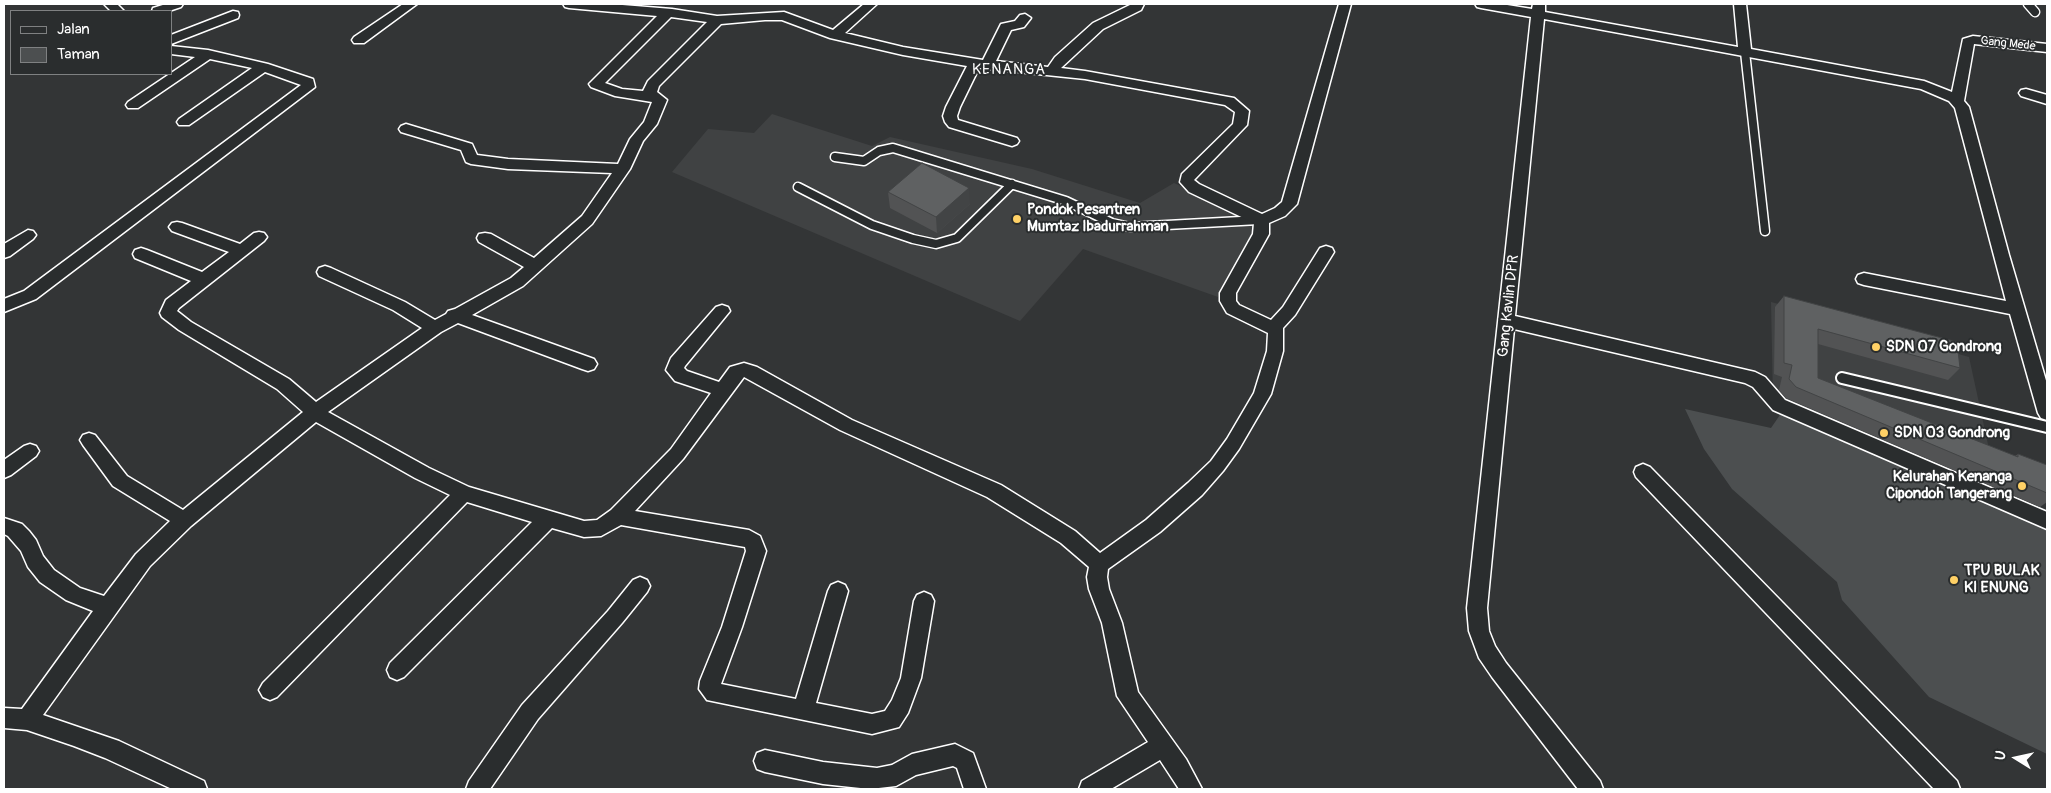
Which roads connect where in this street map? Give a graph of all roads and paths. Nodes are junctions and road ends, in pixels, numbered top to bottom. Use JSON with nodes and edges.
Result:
{"nodes":[{"id":1,"x":177,"y":4,"type":"edge"},
{"id":2,"x":411,"y":4,"type":"edge"},
{"id":3,"x":569,"y":4,"type":"edge"},
{"id":4,"x":682,"y":4,"type":"edge"},
{"id":5,"x":871,"y":4,"type":"edge"},
{"id":6,"x":1345,"y":4,"type":"edge"},
{"id":7,"x":1481,"y":4,"type":"edge"},
{"id":8,"x":1740,"y":4,"type":"edge"},
{"id":9,"x":2028,"y":4,"type":"edge"},
{"id":10,"x":1132,"y":5,"type":"edge"},
{"id":11,"x":1539,"y":9,"type":"edge"},
{"id":12,"x":161,"y":10,"type":"edge"},
{"id":13,"x":2035,"y":12,"type":"dead end"},
{"id":14,"x":670,"y":13,"type":"junction"},
{"id":15,"x":233,"y":15,"type":"dead end"},
{"id":16,"x":1025,"y":18,"type":"dead end"},
{"id":17,"x":717,"y":20,"type":"junction"},
{"id":18,"x":835,"y":35,"type":"junction"},
{"id":19,"x":172,"y":40,"type":"edge"},
{"id":20,"x":359,"y":40,"type":"dead end"},
{"id":21,"x":2047,"y":48,"type":"edge"},
{"id":22,"x":172,"y":50,"type":"edge"},
{"id":23,"x":1745,"y":52,"type":"junction"},
{"id":24,"x":208,"y":54,"type":"junction"},
{"id":25,"x":981,"y":63,"type":"junction"},
{"id":26,"x":263,"y":67,"type":"junction"},
{"id":27,"x":1052,"y":71,"type":"junction"},
{"id":28,"x":2026,"y":93,"type":"dead end"},
{"id":29,"x":650,"y":96,"type":"junction"},
{"id":30,"x":2047,"y":100,"type":"edge"},
{"id":31,"x":1957,"y":101,"type":"junction"},
{"id":32,"x":133,"y":105,"type":"dead end"},
{"id":33,"x":184,"y":122,"type":"dead end"},
{"id":34,"x":406,"y":129,"type":"dead end"},
{"id":35,"x":1012,"y":141,"type":"dead end"},
{"id":36,"x":835,"y":157,"type":"dead end"},
{"id":37,"x":623,"y":169,"type":"junction"},
{"id":38,"x":1012,"y":184,"type":"junction"},
{"id":39,"x":798,"y":188,"type":"dead end"},
{"id":40,"x":1262,"y":220,"type":"junction"},
{"id":41,"x":177,"y":227,"type":"dead end"},
{"id":42,"x":1765,"y":231,"type":"dead end"},
{"id":43,"x":28,"y":234,"type":"dead end"},
{"id":44,"x":259,"y":237,"type":"dead end"},
{"id":45,"x":485,"y":238,"type":"dead end"},
{"id":46,"x":241,"y":250,"type":"junction"},
{"id":47,"x":4,"y":252,"type":"edge"},
{"id":48,"x":1326,"y":252,"type":"dead end"},
{"id":49,"x":141,"y":254,"type":"dead end"},
{"id":50,"x":536,"y":266,"type":"junction"},
{"id":51,"x":325,"y":272,"type":"dead end"},
{"id":52,"x":1864,"y":279,"type":"dead end"},
{"id":53,"x":204,"y":280,"type":"junction"},
{"id":54,"x":30,"y":295,"type":"junction"},
{"id":55,"x":4,"y":306,"type":"edge"},
{"id":56,"x":2016,"y":309,"type":"junction"},
{"id":57,"x":722,"y":311,"type":"dead end"},
{"id":58,"x":4,"y":316,"type":"edge"},
{"id":59,"x":454,"y":316,"type":"junction"},
{"id":60,"x":1508,"y":321,"type":"junction"},
{"id":61,"x":434,"y":328,"type":"junction"},
{"id":62,"x":1274,"y":328,"type":"junction"},
{"id":63,"x":588,"y":364,"type":"dead end"},
{"id":64,"x":1842,"y":378,"type":"dead end"},
{"id":65,"x":723,"y":390,"type":"junction"},
{"id":66,"x":315,"y":412,"type":"junction"},
{"id":67,"x":2047,"y":413,"type":"edge"},
{"id":68,"x":2047,"y":428,"type":"edge"},
{"id":69,"x":89,"y":440,"type":"dead end"},
{"id":70,"x":30,"y":451,"type":"dead end"},
{"id":71,"x":4,"y":470,"type":"edge"},
{"id":72,"x":1643,"y":472,"type":"dead end"},
{"id":73,"x":464,"y":493,"type":"junction"},
{"id":74,"x":618,"y":516,"type":"junction"},
{"id":75,"x":184,"y":520,"type":"junction"},
{"id":76,"x":547,"y":520,"type":"junction"},
{"id":77,"x":2047,"y":521,"type":"edge"},
{"id":78,"x":4,"y":526,"type":"edge"},
{"id":79,"x":1099,"y":564,"type":"junction"},
{"id":80,"x":640,"y":586,"type":"dead end"},
{"id":81,"x":838,"y":591,"type":"dead end"},
{"id":82,"x":924,"y":600,"type":"dead end"},
{"id":83,"x":108,"y":607,"type":"junction"},
{"id":84,"x":397,"y":670,"type":"dead end"},
{"id":85,"x":270,"y":690,"type":"dead end"},
{"id":86,"x":803,"y":711,"type":"junction"},
{"id":87,"x":4,"y":718,"type":"edge"},
{"id":88,"x":27,"y":720,"type":"junction"},
{"id":89,"x":1162,"y":746,"type":"junction"},
{"id":90,"x":764,"y":761,"type":"dead end"},
{"id":91,"x":196,"y":789,"type":"edge"},
{"id":92,"x":477,"y":789,"type":"edge"},
{"id":93,"x":975,"y":789,"type":"edge"},
{"id":94,"x":1090,"y":789,"type":"edge"},
{"id":95,"x":1191,"y":789,"type":"edge"},
{"id":96,"x":1592,"y":789,"type":"edge"},
{"id":97,"x":1949,"y":789,"type":"edge"}],
"edges":[{"from":1,"to":12,"type":"street"},
{"from":2,"to":20,"type":"street"},
{"from":3,"to":14,"type":"street"},
{"from":4,"to":14,"type":"street"},
{"from":5,"to":18,"type":"street"},
{"from":6,"to":40,"type":"street"},
{"from":7,"to":11,"type":"street"},
{"from":8,"to":23,"type":"street"},
{"from":9,"to":13,"type":"lane"},
{"from":10,"to":27,"type":"street"},
{"from":11,"to":23,"type":"street"},
{"from":11,"to":60,"type":"street","name":"Gang Kavlin DPR"},
{"from":14,"to":17,"type":"street"},
{"from":14,"to":29,"type":"street"},
{"from":15,"to":19,"type":"street"},
{"from":16,"to":25,"type":"street"},
{"from":17,"to":18,"type":"street"},
{"from":17,"to":29,"type":"street"},
{"from":18,"to":25,"type":"street"},
{"from":21,"to":31,"type":"street","name":"Gang Mede"},
{"from":22,"to":24,"type":"street"},
{"from":23,"to":31,"type":"street"},
{"from":23,"to":42,"type":"lane"},
{"from":24,"to":26,"type":"street"},
{"from":24,"to":32,"type":"street"},
{"from":25,"to":27,"type":"street"},
{"from":25,"to":35,"type":"street"},
{"from":26,"to":33,"type":"street"},
{"from":26,"to":54,"type":"street"},
{"from":27,"to":40,"type":"street"},
{"from":28,"to":30,"type":"street"},
{"from":29,"to":37,"type":"street"},
{"from":31,"to":56,"type":"street"},
{"from":34,"to":37,"type":"street"},
{"from":36,"to":38,"type":"lane"},
{"from":37,"to":50,"type":"street"},
{"from":38,"to":39,"type":"lane"},
{"from":38,"to":40,"type":"lane"},
{"from":40,"to":62,"type":"street"},
{"from":41,"to":46,"type":"street"},
{"from":43,"to":47,"type":"street"},
{"from":44,"to":46,"type":"street"},
{"from":45,"to":50,"type":"street"},
{"from":46,"to":53,"type":"street"},
{"from":48,"to":62,"type":"street"},
{"from":49,"to":53,"type":"street"},
{"from":50,"to":59,"type":"street"},
{"from":51,"to":61,"type":"street"},
{"from":52,"to":56,"type":"street"},
{"from":53,"to":66,"type":"street"},
{"from":54,"to":55,"type":"street"},
{"from":54,"to":58,"type":"street"},
{"from":56,"to":67,"type":"street"},
{"from":57,"to":65,"type":"street"},
{"from":59,"to":61,"type":"street"},
{"from":59,"to":63,"type":"street"},
{"from":60,"to":77,"type":"street"},
{"from":60,"to":96,"type":"street","name":"Gang Kavlin DPR"},
{"from":61,"to":66,"type":"street"},
{"from":62,"to":79,"type":"street"},
{"from":64,"to":68,"type":"lane"},
{"from":65,"to":74,"type":"street"},
{"from":65,"to":79,"type":"street"},
{"from":66,"to":73,"type":"street"},
{"from":66,"to":75,"type":"street"},
{"from":69,"to":75,"type":"street"},
{"from":70,"to":71,"type":"street"},
{"from":72,"to":97,"type":"street"},
{"from":73,"to":76,"type":"street"},
{"from":73,"to":85,"type":"street"},
{"from":74,"to":76,"type":"street"},
{"from":74,"to":86,"type":"street"},
{"from":75,"to":83,"type":"street"},
{"from":76,"to":84,"type":"street"},
{"from":78,"to":83,"type":"street"},
{"from":79,"to":89,"type":"street"},
{"from":80,"to":92,"type":"street"},
{"from":81,"to":86,"type":"street"},
{"from":82,"to":86,"type":"street"},
{"from":83,"to":88,"type":"street"},
{"from":87,"to":88,"type":"street"},
{"from":88,"to":91,"type":"street"},
{"from":89,"to":94,"type":"street"},
{"from":89,"to":95,"type":"street"},
{"from":90,"to":93,"type":"street"}]}
